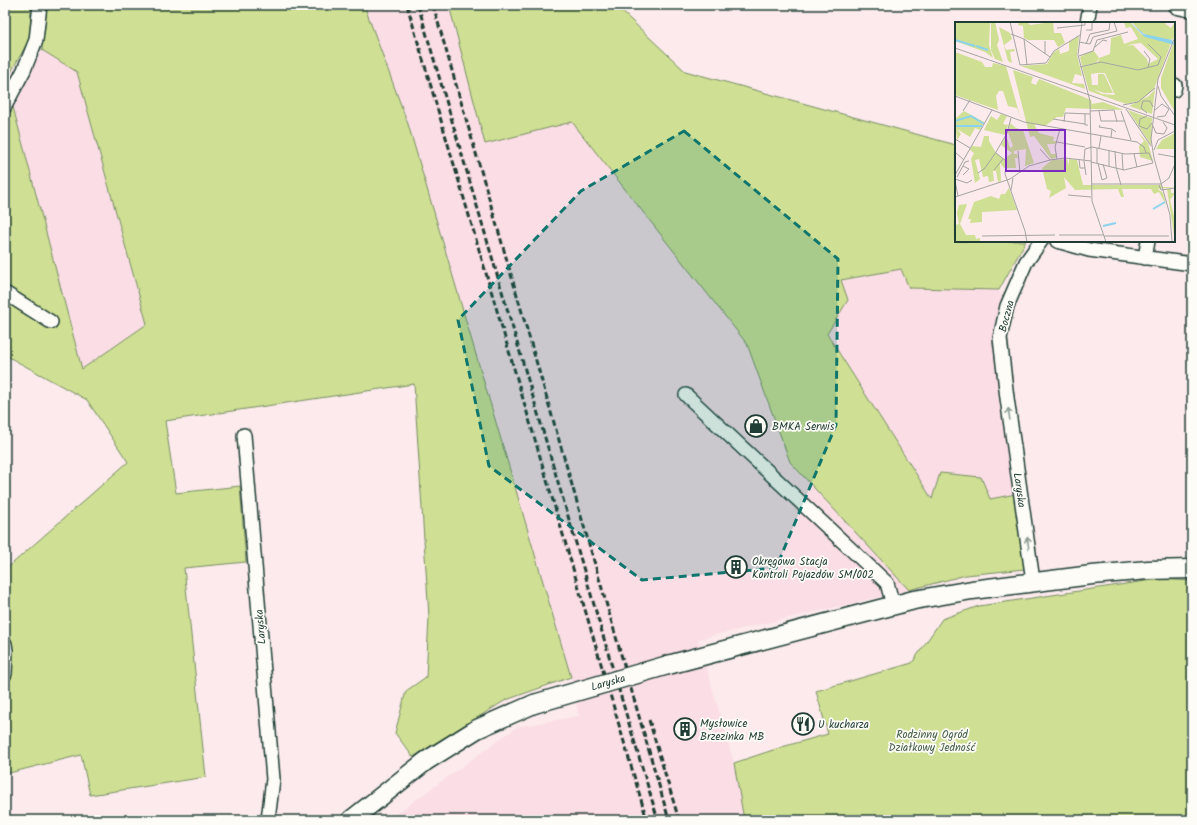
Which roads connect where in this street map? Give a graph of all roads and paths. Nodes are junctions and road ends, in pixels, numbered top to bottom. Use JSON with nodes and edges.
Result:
{"nodes":[{"id":1,"x":40,"y":5,"type":"edge"},
{"id":2,"x":1090,"y":5,"type":"edge"},
{"id":3,"x":1178,"y":5,"type":"edge"},
{"id":4,"x":1192,"y":8,"type":"edge"},
{"id":5,"x":1086,"y":22,"type":"edge"},
{"id":6,"x":5,"y":106,"type":"edge"},
{"id":7,"x":1040,"y":242,"type":"edge"},
{"id":8,"x":1060,"y":242,"type":"edge"},
{"id":9,"x":1148,"y":242,"type":"edge"},
{"id":10,"x":1145,"y":258,"type":"junction"},
{"id":11,"x":1192,"y":264,"type":"edge"},
{"id":12,"x":5,"y":293,"type":"edge"},
{"id":13,"x":51,"y":322,"type":"dead end"},
{"id":14,"x":686,"y":395,"type":"dead end"},
{"id":15,"x":1007,"y":398,"type":"joint"},
{"id":16,"x":244,"y":435,"type":"dead end"},
{"id":17,"x":1192,"y":569,"type":"edge"},
{"id":18,"x":1033,"y":581,"type":"junction"},
{"id":19,"x":893,"y":605,"type":"junction"},
{"id":20,"x":5,"y":644,"type":"edge"},
{"id":21,"x":5,"y":674,"type":"edge"},
{"id":22,"x":268,"y":820,"type":"edge"},
{"id":23,"x":351,"y":820,"type":"edge"}],
"edges":[{"from":1,"to":6,"type":"street"},
{"from":2,"to":5,"type":"street"},
{"from":3,"to":4,"type":"street"},
{"from":7,"to":15,"type":"street","name":"Boczna"},
{"from":8,"to":10,"type":"street"},
{"from":9,"to":10,"type":"street"},
{"from":10,"to":11,"type":"street"},
{"from":12,"to":13,"type":"street"},
{"from":14,"to":19,"type":"street"},
{"from":18,"to":15,"type":"street","name":"Laryska","one_way":true},
{"from":16,"to":22,"type":"street","name":"Laryska"},
{"from":17,"to":18,"type":"street","name":"Laryska"},
{"from":18,"to":19,"type":"street","name":"Laryska"},
{"from":19,"to":23,"type":"street","name":"Laryska","bridge":true},
{"from":20,"to":21,"type":"street"}]}
